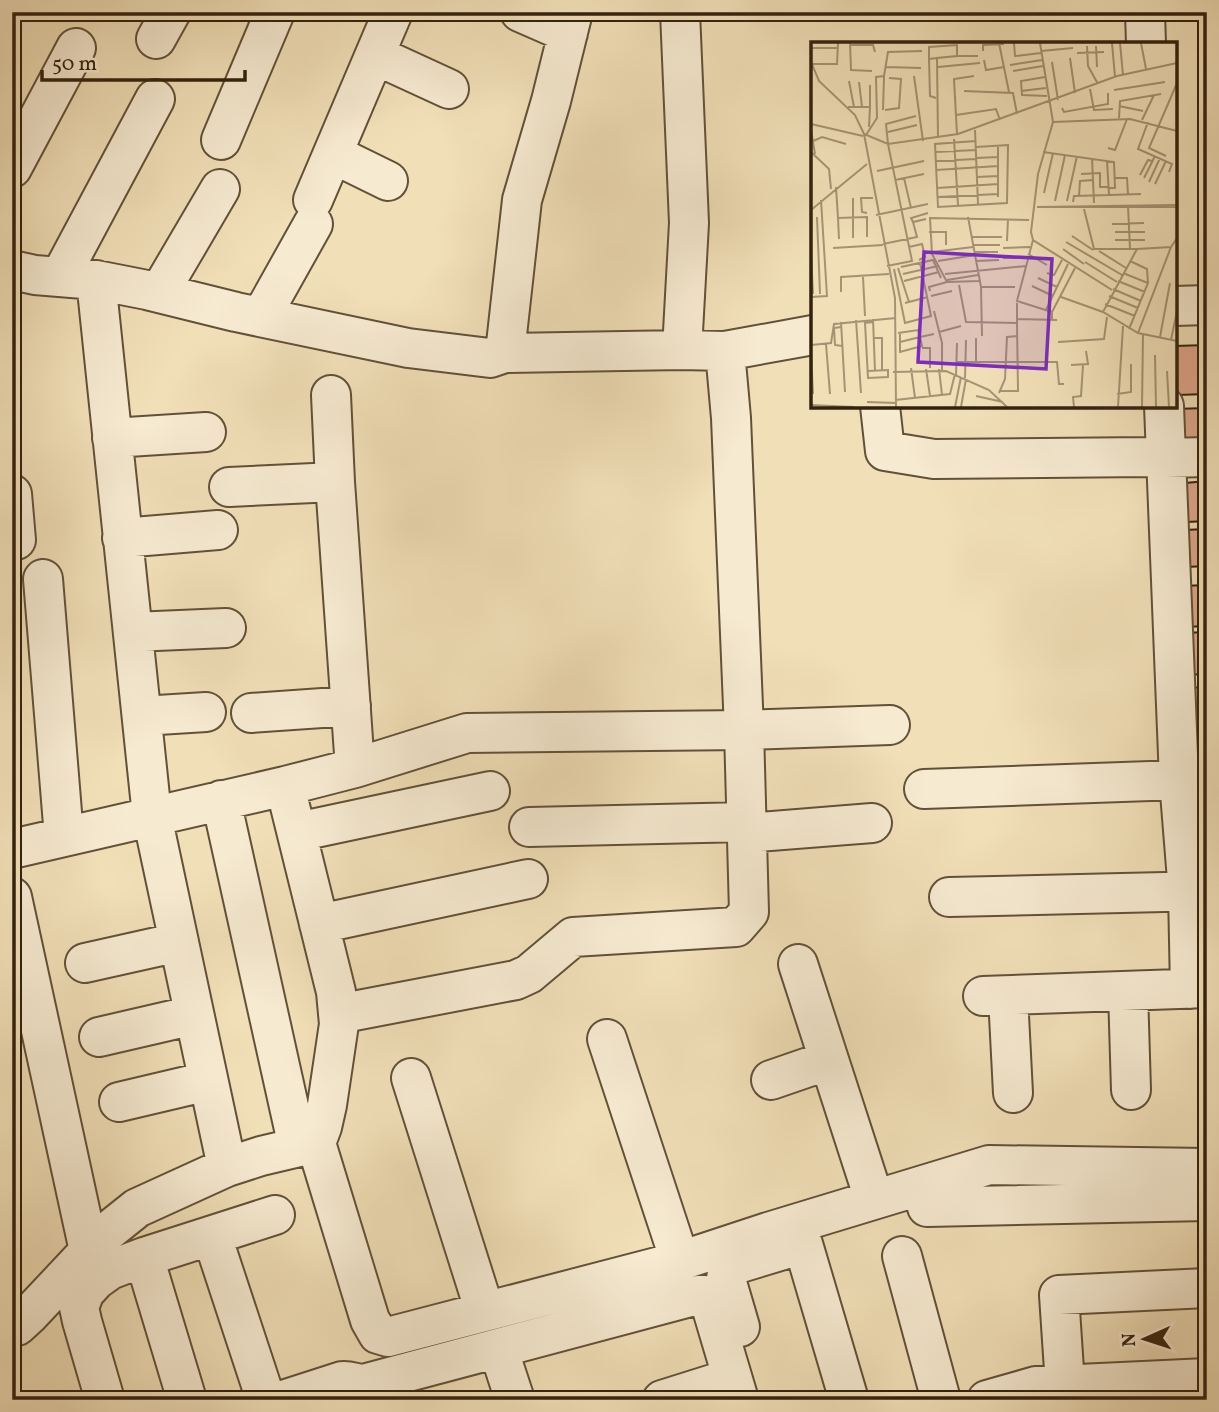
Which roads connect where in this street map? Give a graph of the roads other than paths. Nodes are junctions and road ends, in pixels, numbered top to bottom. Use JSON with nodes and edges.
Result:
{"nodes":[{"id":1,"x":275,"y":12,"type":"edge"},
{"id":2,"x":393,"y":12,"type":"edge"},
{"id":3,"x":520,"y":12,"type":"edge"},
{"id":4,"x":680,"y":12,"type":"edge"},
{"id":5,"x":1144,"y":12,"type":"edge"},
{"id":6,"x":570,"y":22,"type":"edge"},
{"id":7,"x":1146,"y":42,"type":"edge"},
{"id":8,"x":76,"y":48,"type":"dead end"},
{"id":9,"x":375,"y":55,"type":"junction"},
{"id":10,"x":449,"y":89,"type":"dead end"},
{"id":11,"x":155,"y":99,"type":"dead end"},
{"id":12,"x":221,"y":140,"type":"dead end"},
{"id":13,"x":333,"y":154,"type":"junction"},
{"id":14,"x":12,"y":168,"type":"edge"},
{"id":15,"x":388,"y":181,"type":"dead end"},
{"id":16,"x":220,"y":189,"type":"dead end"},
{"id":17,"x":12,"y":270,"type":"edge"},
{"id":18,"x":78,"y":279,"type":"junction"},
{"id":19,"x":159,"y":293,"type":"junction"},
{"id":20,"x":1207,"y":305,"type":"edge"},
{"id":21,"x":1177,"y":306,"type":"edge"},
{"id":22,"x":261,"y":317,"type":"junction"},
{"id":23,"x":811,"y":335,"type":"edge"},
{"id":24,"x":682,"y":350,"type":"junction"},
{"id":25,"x":725,"y":351,"type":"junction"},
{"id":26,"x":505,"y":354,"type":"junction"},
{"id":27,"x":331,"y":394,"type":"dead end"},
{"id":28,"x":880,"y":408,"type":"edge"},
{"id":29,"x":1164,"y":408,"type":"edge"},
{"id":30,"x":206,"y":432,"type":"dead end"},
{"id":31,"x":112,"y":438,"type":"junction"},
{"id":32,"x":1207,"y":457,"type":"edge"},
{"id":33,"x":1166,"y":458,"type":"junction"},
{"id":34,"x":335,"y":481,"type":"junction"},
{"id":35,"x":229,"y":488,"type":"dead end"},
{"id":36,"x":12,"y":494,"type":"edge"},
{"id":37,"x":218,"y":530,"type":"dead end"},
{"id":38,"x":122,"y":538,"type":"junction"},
{"id":39,"x":16,"y":540,"type":"dead end"},
{"id":40,"x":43,"y":579,"type":"dead end"},
{"id":41,"x":226,"y":628,"type":"dead end"},
{"id":42,"x":133,"y":632,"type":"junction"},
{"id":43,"x":351,"y":706,"type":"junction"},
{"id":44,"x":206,"y":712,"type":"dead end"},
{"id":45,"x":251,"y":713,"type":"dead end"},
{"id":46,"x":142,"y":716,"type":"junction"},
{"id":47,"x":890,"y":725,"type":"dead end"},
{"id":48,"x":744,"y":730,"type":"junction"},
{"id":49,"x":355,"y":768,"type":"junction"},
{"id":50,"x":1179,"y":780,"type":"junction"},
{"id":51,"x":285,"y":786,"type":"junction"},
{"id":52,"x":923,"y":789,"type":"dead end"},
{"id":53,"x":490,"y":791,"type":"dead end"},
{"id":54,"x":221,"y":800,"type":"junction"},
{"id":55,"x":152,"y":816,"type":"junction"},
{"id":56,"x":872,"y":823,"type":"dead end"},
{"id":57,"x":529,"y":827,"type":"dead end"},
{"id":58,"x":747,"y":827,"type":"junction"},
{"id":59,"x":296,"y":832,"type":"junction"},
{"id":60,"x":64,"y":837,"type":"junction"},
{"id":61,"x":12,"y":849,"type":"edge"},
{"id":62,"x":528,"y":879,"type":"dead end"},
{"id":63,"x":1197,"y":892,"type":"edge"},
{"id":64,"x":12,"y":897,"type":"edge"},
{"id":65,"x":949,"y":897,"type":"dead end"},
{"id":66,"x":319,"y":924,"type":"junction"},
{"id":67,"x":179,"y":942,"type":"junction"},
{"id":68,"x":85,"y":962,"type":"dead end"},
{"id":69,"x":798,"y":964,"type":"dead end"},
{"id":70,"x":1198,"y":988,"type":"edge"},
{"id":71,"x":1128,"y":991,"type":"junction"},
{"id":72,"x":338,"y":1014,"type":"junction"},
{"id":73,"x":194,"y":1015,"type":"junction"},
{"id":74,"x":99,"y":1037,"type":"dead end"},
{"id":75,"x":607,"y":1039,"type":"dead end"},
{"id":76,"x":829,"y":1060,"type":"junction"},
{"id":77,"x":411,"y":1078,"type":"dead end"},
{"id":78,"x":771,"y":1080,"type":"dead end"},
{"id":79,"x":208,"y":1081,"type":"junction"},
{"id":80,"x":1131,"y":1090,"type":"dead end"},
{"id":81,"x":1013,"y":1093,"type":"dead end"},
{"id":82,"x":119,"y":1102,"type":"dead end"},
{"id":83,"x":307,"y":1145,"type":"junction"},
{"id":84,"x":227,"y":1167,"type":"junction"},
{"id":85,"x":1207,"y":1168,"type":"edge"},
{"id":86,"x":874,"y":1199,"type":"junction"},
{"id":87,"x":1207,"y":1200,"type":"edge"},
{"id":88,"x":927,"y":1207,"type":"dead end"},
{"id":89,"x":275,"y":1215,"type":"dead end"},
{"id":90,"x":212,"y":1236,"type":"junction"},
{"id":91,"x":89,"y":1251,"type":"junction"},
{"id":92,"x":902,"y":1256,"type":"dead end"},
{"id":93,"x":144,"y":1257,"type":"junction"},
{"id":94,"x":680,"y":1261,"type":"junction"},
{"id":95,"x":1207,"y":1288,"type":"edge"},
{"id":96,"x":485,"y":1312,"type":"junction"},
{"id":97,"x":12,"y":1327,"type":"edge"},
{"id":98,"x":498,"y":1348,"type":"junction"},
{"id":99,"x":1207,"y":1378,"type":"edge"},
{"id":100,"x":424,"y":1384,"type":"edge"},
{"id":101,"x":1047,"y":1390,"type":"edge"},
{"id":102,"x":341,"y":1391,"type":"edge"},
{"id":103,"x":745,"y":1393,"type":"edge"},
{"id":104,"x":105,"y":1400,"type":"edge"},
{"id":105,"x":187,"y":1400,"type":"edge"},
{"id":106,"x":266,"y":1400,"type":"edge"},
{"id":107,"x":283,"y":1400,"type":"edge"},
{"id":108,"x":515,"y":1400,"type":"edge"},
{"id":109,"x":662,"y":1400,"type":"edge"},
{"id":110,"x":849,"y":1400,"type":"edge"},
{"id":111,"x":941,"y":1400,"type":"edge"},
{"id":112,"x":987,"y":1400,"type":"edge"}],
"edges":[{"from":1,"to":12,"type":"street"},
{"from":2,"to":9,"type":"street"},
{"from":3,"to":6,"type":"street"},
{"from":4,"to":24,"type":"street"},
{"from":5,"to":7,"type":"street"},
{"from":6,"to":26,"type":"street"},
{"from":8,"to":14,"type":"street"},
{"from":9,"to":10,"type":"street"},
{"from":9,"to":13,"type":"street"},
{"from":11,"to":18,"type":"street"},
{"from":13,"to":15,"type":"street"},
{"from":13,"to":22,"type":"street"},
{"from":16,"to":19,"type":"street"},
{"from":17,"to":18,"type":"street"},
{"from":18,"to":19,"type":"street"},
{"from":18,"to":31,"type":"street"},
{"from":19,"to":22,"type":"street"},
{"from":20,"to":21,"type":"street"},
{"from":22,"to":26,"type":"street"},
{"from":23,"to":25,"type":"street"},
{"from":24,"to":25,"type":"street"},
{"from":24,"to":26,"type":"street"},
{"from":25,"to":48,"type":"street"},
{"from":27,"to":34,"type":"street"},
{"from":28,"to":33,"type":"street"},
{"from":29,"to":33,"type":"street"},
{"from":30,"to":31,"type":"street"},
{"from":31,"to":38,"type":"street"},
{"from":32,"to":33,"type":"street"},
{"from":33,"to":50,"type":"street"},
{"from":34,"to":35,"type":"street"},
{"from":34,"to":43,"type":"street"},
{"from":36,"to":39,"type":"street"},
{"from":37,"to":38,"type":"street"},
{"from":38,"to":42,"type":"street"},
{"from":40,"to":60,"type":"street"},
{"from":41,"to":42,"type":"street"},
{"from":42,"to":46,"type":"street"},
{"from":43,"to":45,"type":"street"},
{"from":43,"to":49,"type":"street"},
{"from":44,"to":46,"type":"street"},
{"from":46,"to":55,"type":"street"},
{"from":47,"to":48,"type":"street"},
{"from":48,"to":49,"type":"street"},
{"from":48,"to":58,"type":"street"},
{"from":49,"to":51,"type":"street"},
{"from":50,"to":52,"type":"street"},
{"from":50,"to":63,"type":"street"},
{"from":51,"to":54,"type":"street"},
{"from":51,"to":59,"type":"street"},
{"from":53,"to":59,"type":"street"},
{"from":54,"to":55,"type":"street"},
{"from":54,"to":83,"type":"street"},
{"from":55,"to":60,"type":"street"},
{"from":55,"to":67,"type":"street"},
{"from":56,"to":58,"type":"street"},
{"from":57,"to":58,"type":"street"},
{"from":58,"to":72,"type":"street"},
{"from":59,"to":66,"type":"street"},
{"from":60,"to":61,"type":"street"},
{"from":62,"to":66,"type":"street"},
{"from":63,"to":65,"type":"street"},
{"from":63,"to":70,"type":"street"},
{"from":64,"to":91,"type":"street"},
{"from":66,"to":72,"type":"street"},
{"from":67,"to":68,"type":"street"},
{"from":67,"to":73,"type":"street"},
{"from":69,"to":76,"type":"street"},
{"from":70,"to":71,"type":"street"},
{"from":71,"to":80,"type":"street"},
{"from":71,"to":81,"type":"street"},
{"from":72,"to":83,"type":"street"},
{"from":73,"to":74,"type":"street"},
{"from":73,"to":79,"type":"street"},
{"from":75,"to":94,"type":"street"},
{"from":76,"to":78,"type":"street"},
{"from":76,"to":86,"type":"street"},
{"from":77,"to":96,"type":"street"},
{"from":79,"to":82,"type":"street"},
{"from":79,"to":84,"type":"street"},
{"from":83,"to":84,"type":"street"},
{"from":83,"to":96,"type":"street"},
{"from":84,"to":91,"type":"street"},
{"from":85,"to":86,"type":"street"},
{"from":86,"to":94,"type":"street"},
{"from":87,"to":88,"type":"street"},
{"from":89,"to":90,"type":"street"},
{"from":90,"to":93,"type":"street"},
{"from":90,"to":106,"type":"street"},
{"from":91,"to":97,"type":"street"},
{"from":92,"to":111,"type":"street"},
{"from":93,"to":104,"type":"street"},
{"from":93,"to":105,"type":"street"},
{"from":94,"to":96,"type":"street"},
{"from":95,"to":101,"type":"street"},
{"from":98,"to":100,"type":"street"},
{"from":98,"to":103,"type":"street"},
{"from":98,"to":108,"type":"street"},
{"from":99,"to":101,"type":"street"},
{"from":100,"to":102,"type":"street"},
{"from":101,"to":112,"type":"street"},
{"from":102,"to":107,"type":"street"},
{"from":103,"to":109,"type":"street"},
{"from":103,"to":110,"type":"street"}]}
